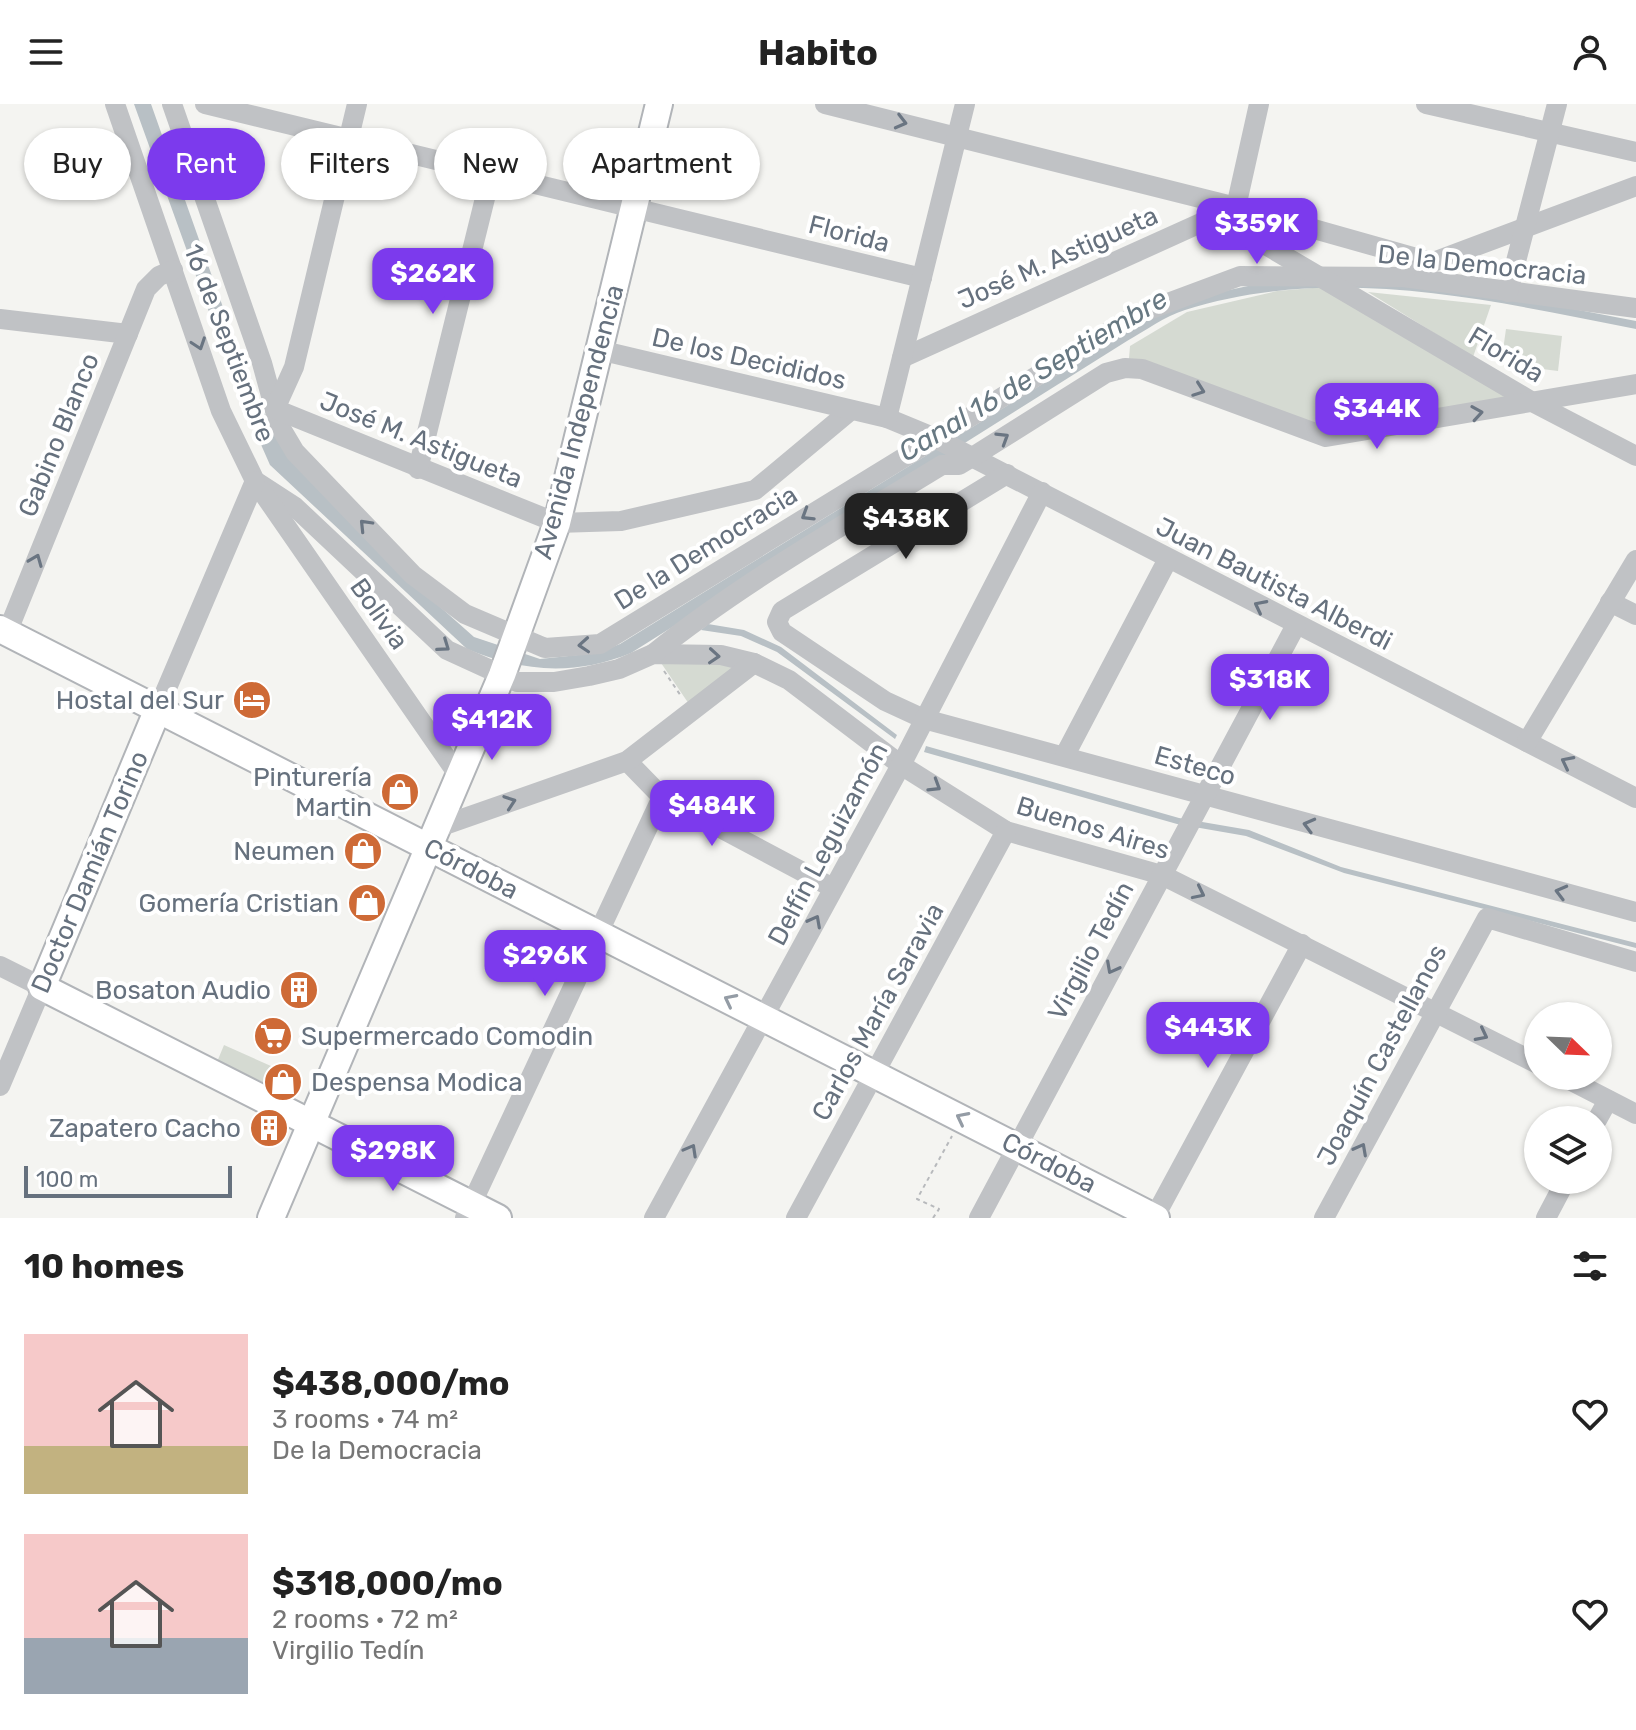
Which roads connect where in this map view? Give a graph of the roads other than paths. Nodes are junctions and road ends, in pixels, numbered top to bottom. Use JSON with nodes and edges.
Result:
{"nodes":[{"id":1,"x":115,"y":104,"type":"edge"},
{"id":2,"x":172,"y":104,"type":"edge"},
{"id":3,"x":205,"y":104,"type":"edge"},
{"id":4,"x":357,"y":104,"type":"edge"},
{"id":5,"x":659,"y":104,"type":"edge"},
{"id":6,"x":825,"y":104,"type":"edge"},
{"id":7,"x":965,"y":104,"type":"edge"},
{"id":8,"x":1259,"y":104,"type":"edge"},
{"id":9,"x":1426,"y":104,"type":"edge"},
{"id":10,"x":1557,"y":104,"type":"edge"},
{"id":11,"x":304,"y":128,"type":"edge"},
{"id":12,"x":352,"y":128,"type":"edge"},
{"id":13,"x":1550,"y":134,"type":"junction"},
{"id":14,"x":957,"y":136,"type":"junction"},
{"id":15,"x":1636,"y":152,"type":"edge"},
{"id":16,"x":1636,"y":186,"type":"edge"},
{"id":17,"x":547,"y":187,"type":"edge"},
{"id":18,"x":334,"y":200,"type":"edge"},
{"id":19,"x":485,"y":200,"type":"edge"},
{"id":20,"x":1236,"y":207,"type":"junction"},
{"id":21,"x":634,"y":208,"type":"junction"},
{"id":22,"x":1526,"y":225,"type":"junction"},
{"id":23,"x":1431,"y":262,"type":"junction"},
{"id":24,"x":173,"y":270,"type":"junction"},
{"id":25,"x":1403,"y":277,"type":"junction"},
{"id":26,"x":922,"y":278,"type":"junction"},
{"id":27,"x":1325,"y":278,"type":"junction"},
{"id":28,"x":1508,"y":292,"type":"junction"},
{"id":29,"x":1636,"y":308,"type":"edge"},
{"id":30,"x":0,"y":319,"type":"edge"},
{"id":31,"x":128,"y":334,"type":"junction"},
{"id":32,"x":599,"y":350,"type":"junction"},
{"id":33,"x":902,"y":358,"type":"junction"},
{"id":34,"x":1636,"y":384,"type":"edge"},
{"id":35,"x":1536,"y":404,"type":"junction"},
{"id":36,"x":275,"y":409,"type":"junction"},
{"id":37,"x":851,"y":410,"type":"junction"},
{"id":38,"x":887,"y":418,"type":"junction"},
{"id":39,"x":933,"y":437,"type":"junction"},
{"id":40,"x":974,"y":456,"type":"junction"},
{"id":41,"x":1636,"y":456,"type":"edge"},
{"id":42,"x":418,"y":469,"type":"junction"},
{"id":43,"x":1007,"y":474,"type":"junction"},
{"id":44,"x":255,"y":481,"type":"junction"},
{"id":45,"x":1042,"y":492,"type":"junction"},
{"id":46,"x":557,"y":523,"type":"junction"},
{"id":47,"x":1168,"y":559,"type":"junction"},
{"id":48,"x":1636,"y":560,"type":"edge"},
{"id":49,"x":1610,"y":602,"type":"junction"},
{"id":50,"x":1636,"y":615,"type":"edge"},
{"id":51,"x":1296,"y":625,"type":"junction"},
{"id":52,"x":3,"y":631,"type":"edge"},
{"id":53,"x":517,"y":637,"type":"junction"},
{"id":54,"x":653,"y":654,"type":"junction"},
{"id":55,"x":754,"y":663,"type":"junction"},
{"id":56,"x":502,"y":675,"type":"junction"},
{"id":57,"x":158,"y":709,"type":"junction"},
{"id":58,"x":924,"y":719,"type":"junction"},
{"id":59,"x":1527,"y":742,"type":"junction"},
{"id":60,"x":1065,"y":755,"type":"junction"},
{"id":61,"x":627,"y":761,"type":"junction"},
{"id":62,"x":901,"y":765,"type":"junction"},
{"id":63,"x":459,"y":776,"type":"junction"},
{"id":64,"x":662,"y":797,"type":"junction"},
{"id":65,"x":1636,"y":798,"type":"edge"},
{"id":66,"x":1201,"y":803,"type":"junction"},
{"id":67,"x":1006,"y":831,"type":"junction"},
{"id":68,"x":432,"y":838,"type":"junction"},
{"id":69,"x":1162,"y":875,"type":"junction"},
{"id":70,"x":833,"y":888,"type":"junction"},
{"id":71,"x":1636,"y":912,"type":"edge"},
{"id":72,"x":599,"y":934,"type":"junction"},
{"id":73,"x":1302,"y":944,"type":"junction"},
{"id":74,"x":1636,"y":962,"type":"edge"},
{"id":75,"x":0,"y":966,"type":"edge"},
{"id":76,"x":42,"y":987,"type":"junction"},
{"id":77,"x":1436,"y":1011,"type":"junction"},
{"id":78,"x":764,"y":1017,"type":"junction"},
{"id":79,"x":1524,"y":1057,"type":"edge"},
{"id":80,"x":874,"y":1074,"type":"junction"},
{"id":81,"x":0,"y":1086,"type":"edge"},
{"id":82,"x":1589,"y":1090,"type":"edge"},
{"id":83,"x":1608,"y":1100,"type":"junction"},
{"id":84,"x":1605,"y":1106,"type":"edge"},
{"id":85,"x":1636,"y":1114,"type":"edge"},
{"id":86,"x":311,"y":1124,"type":"junction"},
{"id":87,"x":1017,"y":1146,"type":"junction"},
{"id":88,"x":1559,"y":1194,"type":"edge"},
{"id":89,"x":469,"y":1211,"type":"edge"},
{"id":90,"x":271,"y":1218,"type":"edge"},
{"id":91,"x":498,"y":1218,"type":"edge"},
{"id":92,"x":654,"y":1218,"type":"edge"},
{"id":93,"x":796,"y":1218,"type":"edge"},
{"id":94,"x":979,"y":1218,"type":"edge"},
{"id":95,"x":1155,"y":1218,"type":"edge"},
{"id":96,"x":1324,"y":1218,"type":"edge"},
{"id":97,"x":1546,"y":1218,"type":"edge"}],
"edges":[{"from":1,"to":24,"type":"street","name":"16 de Septiembre"},
{"from":2,"to":36,"type":"street","name":"De la Democracia"},
{"from":3,"to":11,"type":"street","name":"Florida"},
{"from":4,"to":12,"type":"street"},
{"from":5,"to":21,"type":"main road","name":"Avenida Independencia"},
{"from":6,"to":14,"type":"street","one_way":true},
{"from":7,"to":14,"type":"street"},
{"from":8,"to":20,"type":"street"},
{"from":9,"to":13,"type":"street"},
{"from":10,"to":13,"type":"street"},
{"from":13,"to":15,"type":"street"},
{"from":13,"to":22,"type":"street"},
{"from":14,"to":20,"type":"street"},
{"from":14,"to":26,"type":"street"},
{"from":16,"to":22,"type":"street"},
{"from":17,"to":21,"type":"street","name":"Florida"},
{"from":18,"to":36,"type":"street"},
{"from":19,"to":42,"type":"street"},
{"from":20,"to":23,"type":"street"},
{"from":20,"to":27,"type":"street"},
{"from":20,"to":33,"type":"street","name":"José M. Astigueta"},
{"from":21,"to":26,"type":"street","name":"Florida"},
{"from":21,"to":32,"type":"main road","name":"Avenida Independencia"},
{"from":22,"to":23,"type":"street"},
{"from":22,"to":28,"type":"street"},
{"from":23,"to":25,"type":"street"},
{"from":24,"to":31,"type":"street","name":"Gabino Blanco"},
{"from":24,"to":44,"type":"street","name":"16 de Septiembre","one_way":true},
{"from":25,"to":27,"type":"street","name":"De la Democracia"},
{"from":25,"to":28,"type":"street","name":"De la Democracia"},
{"from":26,"to":33,"type":"street"},
{"from":27,"to":35,"type":"street","name":"Florida"},
{"from":27,"to":39,"type":"street","name":"De la Democracia"},
{"from":28,"to":29,"type":"street","name":"De la Democracia"},
{"from":30,"to":31,"type":"street"},
{"from":52,"to":31,"type":"street","name":"Gabino Blanco","one_way":true},
{"from":32,"to":37,"type":"street","name":"De los Decididos"},
{"from":32,"to":46,"type":"main road","name":"Avenida Independencia"},
{"from":33,"to":38,"type":"street"},
{"from":34,"to":35,"type":"street"},
{"from":40,"to":35,"type":"street","name":"De la Democracia","one_way":true},
{"from":35,"to":41,"type":"street","name":"Florida"},
{"from":36,"to":42,"type":"street","name":"José M. Astigueta"},
{"from":53,"to":36,"type":"street","name":"De la Democracia","one_way":true},
{"from":37,"to":38,"type":"street","name":"De los Decididos"},
{"from":37,"to":46,"type":"street","name":"José M. Astigueta"},
{"from":38,"to":39,"type":"street","name":"Juan Bautista Alberdi"},
{"from":39,"to":40,"type":"street","name":"Juan Bautista Alberdi"},
{"from":39,"to":53,"type":"street","name":"De la Democracia","one_way":true},
{"from":40,"to":43,"type":"street","name":"Juan Bautista Alberdi"},
{"from":40,"to":54,"type":"street","name":"De la Democracia"},
{"from":42,"to":46,"type":"street","name":"José M. Astigueta"},
{"from":43,"to":45,"type":"street","name":"Juan Bautista Alberdi"},
{"from":43,"to":58,"type":"street","name":"Esteco"},
{"from":44,"to":56,"type":"street","name":"16 de Septiembre","one_way":true},
{"from":44,"to":57,"type":"street","name":"Doctor Damián Torino"},
{"from":44,"to":63,"type":"street","name":"Bolivia"},
{"from":45,"to":47,"type":"street","name":"Juan Bautista Alberdi"},
{"from":45,"to":58,"type":"street","name":"Delfín Leguizamón"},
{"from":46,"to":53,"type":"main road","name":"Avenida Independencia"},
{"from":51,"to":47,"type":"street","name":"Juan Bautista Alberdi","one_way":true},
{"from":47,"to":60,"type":"street"},
{"from":48,"to":49,"type":"street"},
{"from":49,"to":50,"type":"street"},
{"from":49,"to":59,"type":"street"},
{"from":51,"to":59,"type":"street","name":"Juan Bautista Alberdi"},
{"from":51,"to":66,"type":"street","name":"Virgilio Tedín"},
{"from":52,"to":57,"type":"main road","name":"Córdoba"},
{"from":53,"to":56,"type":"main road","name":"Avenida Independencia"},
{"from":54,"to":55,"type":"street","name":"Buenos Aires","one_way":true},
{"from":54,"to":56,"type":"street","name":"Buenos Aires"},
{"from":55,"to":61,"type":"street"},
{"from":55,"to":62,"type":"street","name":"Buenos Aires"},
{"from":56,"to":63,"type":"main road","name":"Avenida Independencia"},
{"from":57,"to":68,"type":"main road","name":"Córdoba"},
{"from":57,"to":76,"type":"main road","name":"Doctor Damián Torino"},
{"from":58,"to":60,"type":"street","name":"Esteco"},
{"from":58,"to":62,"type":"street","name":"Delfín Leguizamón"},
{"from":65,"to":59,"type":"street","name":"Juan Bautista Alberdi","one_way":true},
{"from":60,"to":66,"type":"street","name":"Esteco"},
{"from":61,"to":64,"type":"street"},
{"from":68,"to":61,"type":"street","one_way":true},
{"from":62,"to":67,"type":"street","name":"Buenos Aires","one_way":true},
{"from":62,"to":70,"type":"street","name":"Delfín Leguizamón"},
{"from":63,"to":68,"type":"main road","name":"Avenida Independencia"},
{"from":64,"to":70,"type":"street"},
{"from":64,"to":72,"type":"street"},
{"from":66,"to":69,"type":"street","name":"Virgilio Tedín"},
{"from":71,"to":66,"type":"street","name":"Esteco","one_way":true},
{"from":67,"to":69,"type":"street","name":"Buenos Aires"},
{"from":67,"to":80,"type":"street","name":"Carlos María Saravia"},
{"from":68,"to":72,"type":"main road","name":"Córdoba"},
{"from":68,"to":86,"type":"main road","name":"Avenida Independencia"},
{"from":69,"to":73,"type":"street","name":"Buenos Aires","one_way":true},
{"from":69,"to":87,"type":"street","name":"Virgilio Tedín","one_way":true},
{"from":78,"to":70,"type":"street","name":"Delfín Leguizamón","one_way":true},
{"from":78,"to":72,"type":"main road","name":"Córdoba","one_way":true},
{"from":72,"to":89,"type":"street"},
{"from":73,"to":77,"type":"street","name":"Buenos Aires"},
{"from":73,"to":95,"type":"street"},
{"from":74,"to":77,"type":"street","name":"Joaquín Castellanos"},
{"from":75,"to":76,"type":"street"},
{"from":76,"to":81,"type":"street","name":"Doctor Damián Torino"},
{"from":76,"to":86,"type":"main road"},
{"from":77,"to":79,"type":"street","name":"Buenos Aires","one_way":true},
{"from":96,"to":77,"type":"street","name":"Joaquín Castellanos","one_way":true},
{"from":78,"to":80,"type":"main road","name":"Córdoba"},
{"from":92,"to":78,"type":"street","name":"Delfín Leguizamón","one_way":true},
{"from":87,"to":80,"type":"main road","name":"Córdoba","one_way":true},
{"from":80,"to":93,"type":"street","name":"Carlos María Saravia"},
{"from":82,"to":83,"type":"street"},
{"from":83,"to":84,"type":"street"},
{"from":83,"to":85,"type":"street"},
{"from":86,"to":89,"type":"main road"},
{"from":86,"to":90,"type":"main road","name":"Avenida Independencia"},
{"from":87,"to":94,"type":"street","name":"Virgilio Tedín"},
{"from":87,"to":95,"type":"main road","name":"Córdoba"},
{"from":88,"to":97,"type":"street"},
{"from":89,"to":91,"type":"main road"}]}
